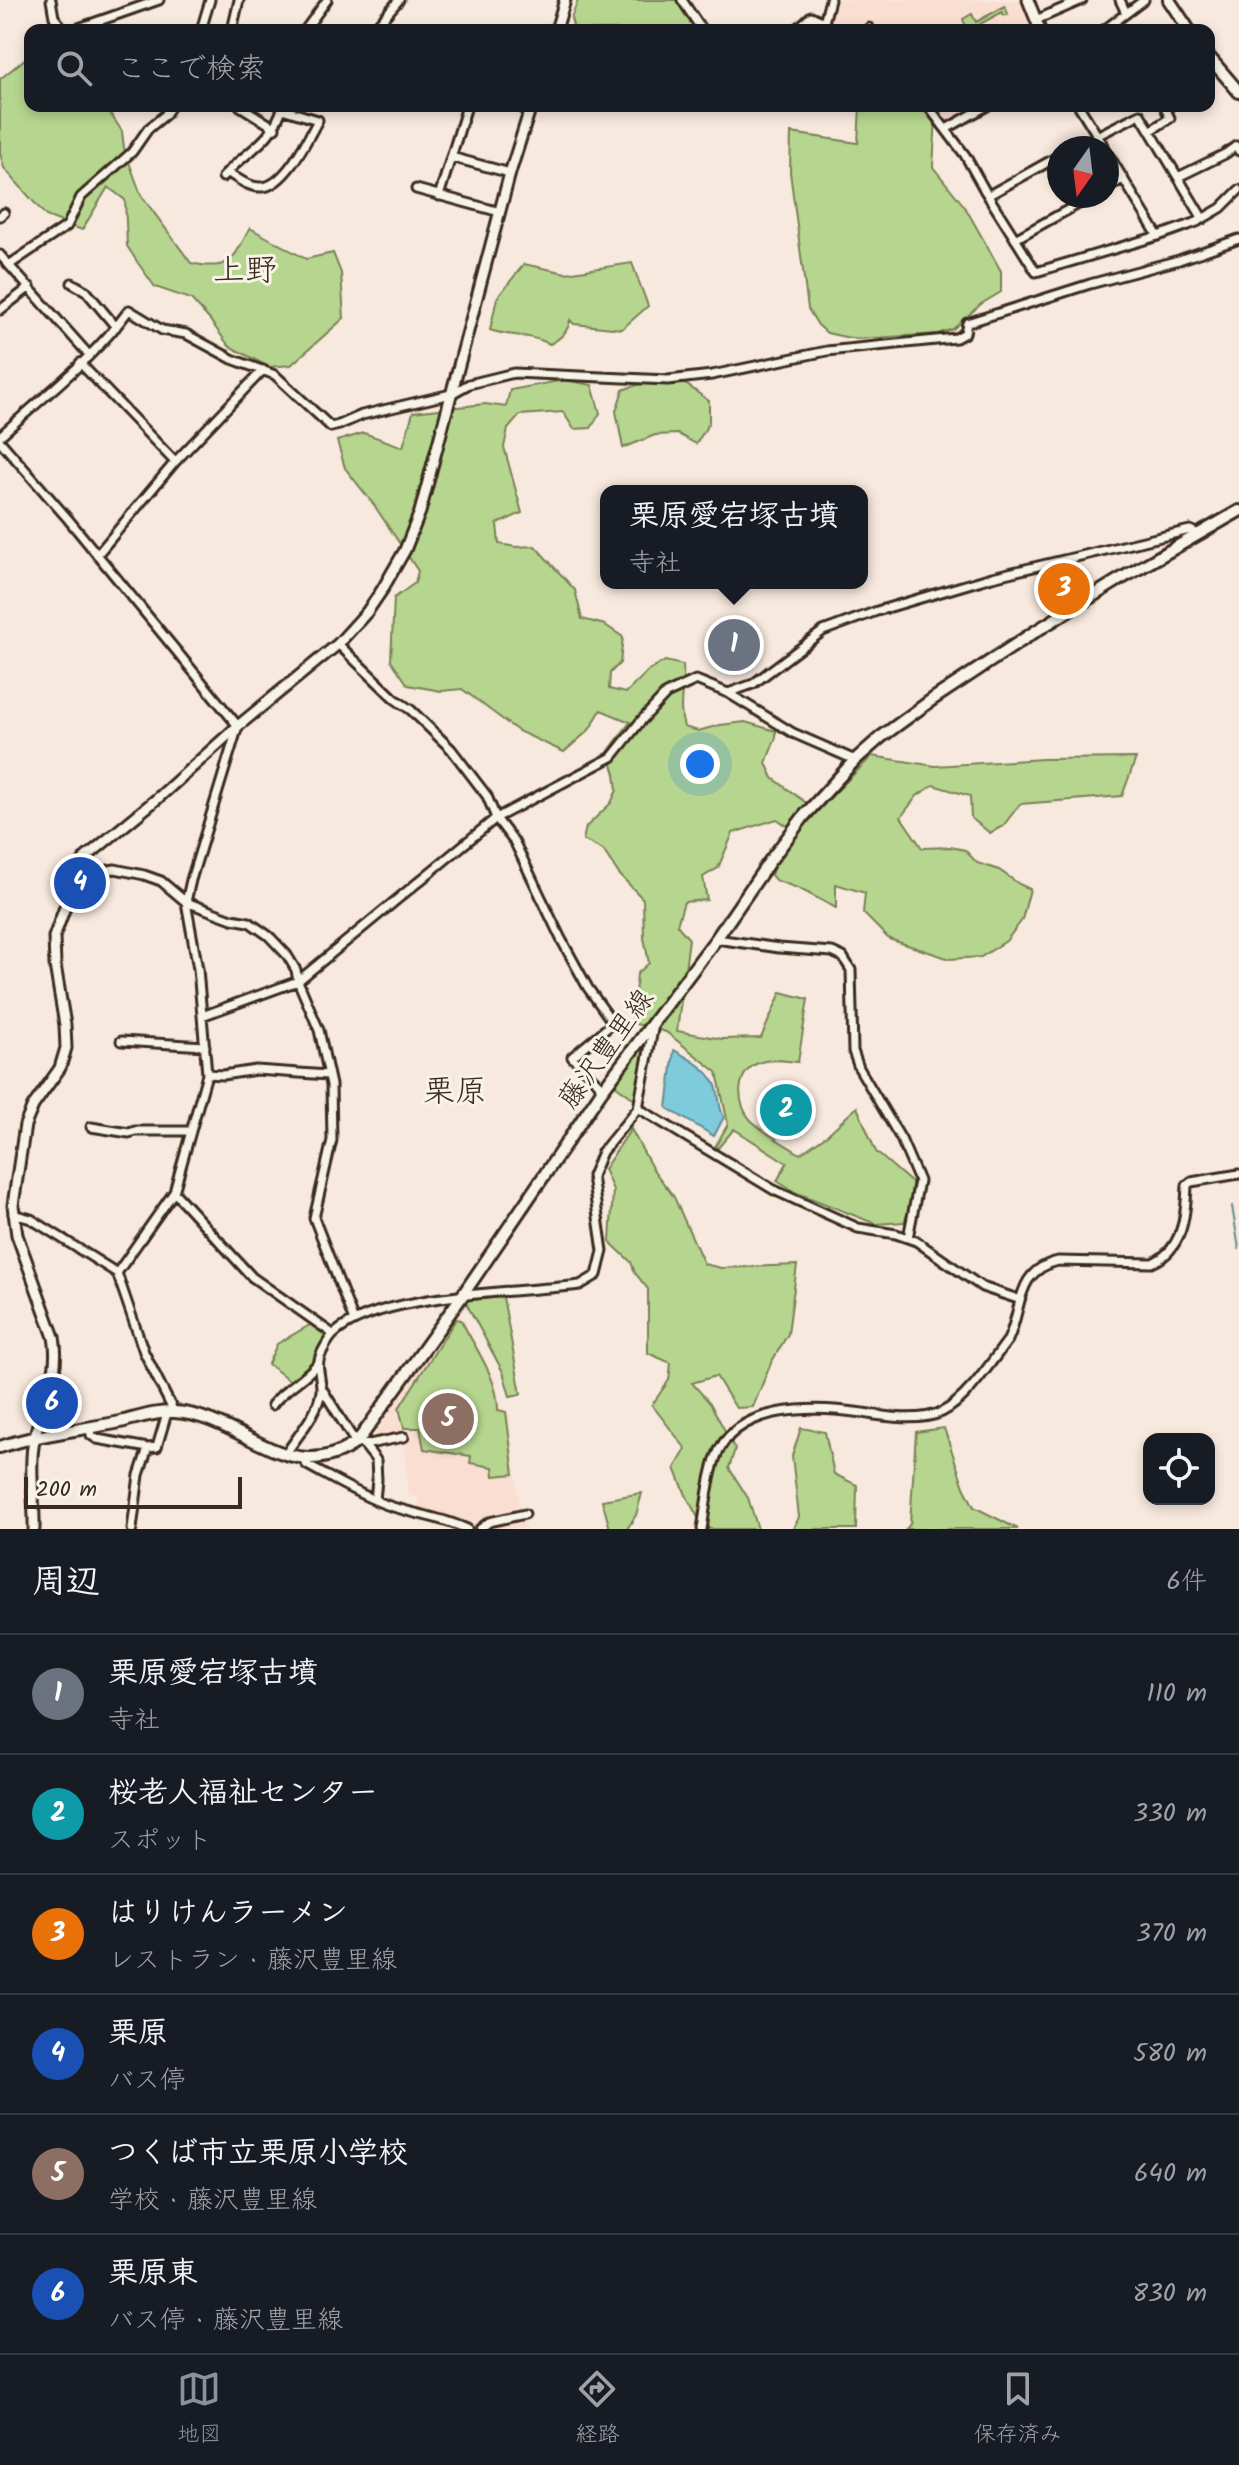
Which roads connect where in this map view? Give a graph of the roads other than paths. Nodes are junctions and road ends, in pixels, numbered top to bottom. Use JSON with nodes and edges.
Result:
{"nodes":[{"id":1,"x":51,"y":0,"type":"edge"},
{"id":2,"x":159,"y":0,"type":"edge"},
{"id":3,"x":210,"y":0,"type":"edge"},
{"id":4,"x":239,"y":0,"type":"edge"},
{"id":5,"x":327,"y":0,"type":"edge"},
{"id":6,"x":399,"y":0,"type":"edge"},
{"id":7,"x":565,"y":0,"type":"edge"},
{"id":8,"x":682,"y":0,"type":"edge"},
{"id":9,"x":830,"y":0,"type":"edge"},
{"id":10,"x":1028,"y":0,"type":"edge"},
{"id":11,"x":1082,"y":0,"type":"edge"},
{"id":12,"x":1120,"y":0,"type":"edge"},
{"id":13,"x":1144,"y":0,"type":"edge"},
{"id":14,"x":1169,"y":0,"type":"edge"},
{"id":15,"x":1126,"y":13,"type":"junction"},
{"id":16,"x":824,"y":22,"type":"joint"},
{"id":17,"x":59,"y":24,"type":"edge"},
{"id":18,"x":90,"y":24,"type":"edge"},
{"id":19,"x":203,"y":24,"type":"edge"},
{"id":20,"x":233,"y":24,"type":"edge"},
{"id":21,"x":309,"y":24,"type":"edge"},
{"id":22,"x":378,"y":24,"type":"edge"},
{"id":23,"x":558,"y":24,"type":"edge"},
{"id":24,"x":698,"y":24,"type":"edge"},
{"id":25,"x":802,"y":24,"type":"edge"},
{"id":26,"x":1038,"y":24,"type":"edge"},
{"id":27,"x":1040,"y":24,"type":"edge"},
{"id":28,"x":1112,"y":24,"type":"edge"},
{"id":29,"x":1185,"y":24,"type":"edge"},
{"id":30,"x":1215,"y":64,"type":"edge"},
{"id":31,"x":1239,"y":92,"type":"edge"},
{"id":32,"x":167,"y":112,"type":"edge"},
{"id":33,"x":250,"y":112,"type":"edge"},
{"id":34,"x":281,"y":112,"type":"edge"},
{"id":35,"x":296,"y":112,"type":"edge"},
{"id":36,"x":465,"y":112,"type":"edge"},
{"id":37,"x":529,"y":112,"type":"edge"},
{"id":38,"x":933,"y":112,"type":"edge"},
{"id":39,"x":976,"y":112,"type":"edge"},
{"id":40,"x":1083,"y":112,"type":"edge"},
{"id":41,"x":1167,"y":112,"type":"edge"},
{"id":42,"x":275,"y":128,"type":"junction"},
{"id":43,"x":946,"y":129,"type":"junction"},
{"id":44,"x":1150,"y":131,"type":"junction"},
{"id":45,"x":1097,"y":135,"type":"joint"},
{"id":46,"x":1239,"y":151,"type":"edge"},
{"id":47,"x":451,"y":157,"type":"junction"},
{"id":48,"x":1047,"y":163,"type":"edge"},
{"id":49,"x":1119,"y":172,"type":"edge"},
{"id":50,"x":510,"y":173,"type":"junction"},
{"id":51,"x":1178,"y":177,"type":"junction"},
{"id":52,"x":1123,"y":179,"type":"junction"},
{"id":53,"x":1119,"y":181,"type":"edge"},
{"id":54,"x":416,"y":189,"type":"dead end"},
{"id":55,"x":1239,"y":190,"type":"edge"},
{"id":56,"x":989,"y":195,"type":"junction"},
{"id":57,"x":439,"y":196,"type":"junction"},
{"id":58,"x":1071,"y":208,"type":"edge"},
{"id":59,"x":500,"y":212,"type":"junction"},
{"id":60,"x":1203,"y":219,"type":"junction"},
{"id":61,"x":1158,"y":236,"type":"junction"},
{"id":62,"x":1015,"y":239,"type":"junction"},
{"id":63,"x":1239,"y":239,"type":"edge"},
{"id":64,"x":0,"y":255,"type":"edge"},
{"id":65,"x":9,"y":265,"type":"junction"},
{"id":66,"x":72,"y":283,"type":"dead end"},
{"id":67,"x":30,"y":287,"type":"junction"},
{"id":68,"x":0,"y":310,"type":"edge"},
{"id":69,"x":116,"y":327,"type":"junction"},
{"id":70,"x":89,"y":355,"type":"junction"},
{"id":71,"x":80,"y":363,"type":"junction"},
{"id":72,"x":263,"y":370,"type":"junction"},
{"id":73,"x":451,"y":394,"type":"junction"},
{"id":74,"x":0,"y":439,"type":"edge"},
{"id":75,"x":175,"y":462,"type":"junction"},
{"id":76,"x":1239,"y":511,"type":"edge"},
{"id":77,"x":1198,"y":534,"type":"junction"},
{"id":78,"x":97,"y":555,"type":"junction"},
{"id":79,"x":338,"y":644,"type":"junction"},
{"id":80,"x":728,"y":693,"type":"junction"},
{"id":81,"x":238,"y":726,"type":"junction"},
{"id":82,"x":855,"y":760,"type":"junction"},
{"id":83,"x":496,"y":818,"type":"junction"},
{"id":84,"x":85,"y":858,"type":"junction"},
{"id":85,"x":186,"y":902,"type":"junction"},
{"id":86,"x":716,"y":939,"type":"junction"},
{"id":87,"x":298,"y":981,"type":"junction"},
{"id":88,"x":202,"y":1016,"type":"junction"},
{"id":89,"x":654,"y":1019,"type":"junction"},
{"id":90,"x":121,"y":1041,"type":"dead end"},
{"id":91,"x":205,"y":1046,"type":"junction"},
{"id":92,"x":207,"y":1074,"type":"junction"},
{"id":93,"x":328,"y":1075,"type":"junction"},
{"id":94,"x":601,"y":1092,"type":"junction"},
{"id":95,"x":638,"y":1108,"type":"junction"},
{"id":96,"x":91,"y":1127,"type":"dead end"},
{"id":97,"x":191,"y":1131,"type":"junction"},
{"id":98,"x":1239,"y":1174,"type":"edge"},
{"id":99,"x":174,"y":1192,"type":"junction"},
{"id":100,"x":13,"y":1214,"type":"junction"},
{"id":101,"x":908,"y":1238,"type":"junction"},
{"id":102,"x":117,"y":1273,"type":"junction"},
{"id":103,"x":462,"y":1296,"type":"junction"},
{"id":104,"x":1018,"y":1299,"type":"junction"},
{"id":105,"x":354,"y":1321,"type":"junction"},
{"id":106,"x":333,"y":1334,"type":"junction"},
{"id":107,"x":318,"y":1363,"type":"junction"},
{"id":108,"x":321,"y":1387,"type":"junction"},
{"id":109,"x":272,"y":1405,"type":"dead end"},
{"id":110,"x":170,"y":1412,"type":"junction"},
{"id":111,"x":90,"y":1428,"type":"junction"},
{"id":112,"x":404,"y":1437,"type":"dead end"},
{"id":113,"x":35,"y":1439,"type":"junction"},
{"id":114,"x":361,"y":1443,"type":"junction"},
{"id":115,"x":0,"y":1447,"type":"edge"},
{"id":116,"x":148,"y":1448,"type":"junction"},
{"id":117,"x":285,"y":1455,"type":"junction"},
{"id":118,"x":302,"y":1459,"type":"junction"},
{"id":119,"x":375,"y":1500,"type":"junction"},
{"id":120,"x":525,"y":1514,"type":"dead end"},
{"id":121,"x":443,"y":1519,"type":"junction"},
{"id":122,"x":34,"y":1529,"type":"edge"},
{"id":123,"x":132,"y":1529,"type":"edge"},
{"id":124,"x":438,"y":1529,"type":"edge"},
{"id":125,"x":467,"y":1529,"type":"edge"},
{"id":126,"x":480,"y":1529,"type":"edge"},
{"id":127,"x":702,"y":1529,"type":"edge"}],
"edges":[{"from":1,"to":17,"type":"street"},
{"from":2,"to":18,"type":"street"},
{"from":3,"to":19,"type":"street"},
{"from":4,"to":20,"type":"street"},
{"from":5,"to":21,"type":"street"},
{"from":6,"to":22,"type":"street"},
{"from":7,"to":23,"type":"street"},
{"from":8,"to":24,"type":"street"},
{"from":9,"to":16,"type":"street"},
{"from":10,"to":26,"type":"street"},
{"from":11,"to":27,"type":"street"},
{"from":12,"to":15,"type":"street"},
{"from":13,"to":15,"type":"street"},
{"from":14,"to":29,"type":"main road"},
{"from":15,"to":28,"type":"street"},
{"from":16,"to":25,"type":"street"},
{"from":30,"to":31,"type":"main road"},
{"from":32,"to":65,"type":"street"},
{"from":33,"to":42,"type":"street"},
{"from":34,"to":42,"type":"street"},
{"from":35,"to":42,"type":"street"},
{"from":36,"to":47,"type":"street"},
{"from":37,"to":50,"type":"street"},
{"from":38,"to":43,"type":"street"},
{"from":39,"to":43,"type":"street"},
{"from":40,"to":45,"type":"street"},
{"from":41,"to":44,"type":"street"},
{"from":43,"to":56,"type":"street"},
{"from":44,"to":45,"type":"street"},
{"from":44,"to":51,"type":"street"},
{"from":46,"to":51,"type":"street"},
{"from":47,"to":50,"type":"street"},
{"from":47,"to":57,"type":"street"},
{"from":48,"to":56,"type":"street"},
{"from":49,"to":52,"type":"street"},
{"from":50,"to":59,"type":"street"},
{"from":51,"to":60,"type":"street"},
{"from":52,"to":53,"type":"street"},
{"from":52,"to":61,"type":"street"},
{"from":54,"to":57,"type":"street"},
{"from":55,"to":60,"type":"street"},
{"from":56,"to":62,"type":"street"},
{"from":57,"to":59,"type":"street"},
{"from":58,"to":62,"type":"street"},
{"from":59,"to":73,"type":"street"},
{"from":60,"to":61,"type":"street"},
{"from":61,"to":62,"type":"street"},
{"from":63,"to":73,"type":"street"},
{"from":64,"to":65,"type":"street"},
{"from":65,"to":67,"type":"street"},
{"from":66,"to":69,"type":"street"},
{"from":67,"to":68,"type":"street"},
{"from":67,"to":70,"type":"street"},
{"from":69,"to":70,"type":"street"},
{"from":69,"to":72,"type":"street"},
{"from":70,"to":71,"type":"street"},
{"from":71,"to":74,"type":"street"},
{"from":71,"to":75,"type":"street"},
{"from":72,"to":73,"type":"street"},
{"from":72,"to":75,"type":"street"},
{"from":73,"to":79,"type":"street"},
{"from":74,"to":78,"type":"street"},
{"from":75,"to":78,"type":"street"},
{"from":76,"to":77,"type":"main road","name":"藤沢豊里線"},
{"from":77,"to":80,"type":"street"},
{"from":77,"to":82,"type":"main road","name":"藤沢豊里線"},
{"from":78,"to":81,"type":"street"},
{"from":79,"to":81,"type":"street"},
{"from":79,"to":83,"type":"street"},
{"from":80,"to":82,"type":"street"},
{"from":80,"to":83,"type":"street"},
{"from":81,"to":84,"type":"street"},
{"from":81,"to":85,"type":"street"},
{"from":82,"to":86,"type":"main road","name":"藤沢豊里線"},
{"from":83,"to":87,"type":"street"},
{"from":83,"to":94,"type":"street"},
{"from":84,"to":85,"type":"street"},
{"from":84,"to":100,"type":"street"},
{"from":85,"to":87,"type":"street"},
{"from":85,"to":88,"type":"street"},
{"from":86,"to":89,"type":"main road","name":"藤沢豊里線"},
{"from":86,"to":101,"type":"street"},
{"from":87,"to":88,"type":"street"},
{"from":87,"to":93,"type":"street"},
{"from":88,"to":91,"type":"street"},
{"from":89,"to":94,"type":"main road","name":"藤沢豊里線"},
{"from":89,"to":95,"type":"street"},
{"from":90,"to":91,"type":"street"},
{"from":91,"to":92,"type":"street"},
{"from":92,"to":93,"type":"street"},
{"from":92,"to":97,"type":"street"},
{"from":93,"to":105,"type":"street"},
{"from":94,"to":103,"type":"main road","name":"藤沢豊里線"},
{"from":95,"to":101,"type":"street"},
{"from":95,"to":103,"type":"street"},
{"from":96,"to":97,"type":"street"},
{"from":97,"to":99,"type":"street"},
{"from":98,"to":104,"type":"street"},
{"from":99,"to":102,"type":"street"},
{"from":99,"to":106,"type":"street"},
{"from":100,"to":102,"type":"street"},
{"from":100,"to":113,"type":"street"},
{"from":101,"to":104,"type":"street"},
{"from":102,"to":110,"type":"street"},
{"from":103,"to":105,"type":"street"},
{"from":103,"to":114,"type":"main road","name":"藤沢豊里線"},
{"from":104,"to":127,"type":"street"},
{"from":105,"to":106,"type":"street"},
{"from":106,"to":107,"type":"street"},
{"from":107,"to":108,"type":"street"},
{"from":107,"to":109,"type":"street"},
{"from":108,"to":114,"type":"street"},
{"from":108,"to":117,"type":"street"},
{"from":110,"to":111,"type":"main road"},
{"from":110,"to":116,"type":"street"},
{"from":110,"to":117,"type":"main road"},
{"from":111,"to":113,"type":"main road"},
{"from":111,"to":116,"type":"street"},
{"from":112,"to":114,"type":"street"},
{"from":113,"to":115,"type":"main road"},
{"from":113,"to":122,"type":"street"},
{"from":114,"to":118,"type":"main road"},
{"from":114,"to":119,"type":"street"},
{"from":116,"to":123,"type":"street"},
{"from":117,"to":118,"type":"main road"},
{"from":118,"to":119,"type":"street"},
{"from":119,"to":121,"type":"street"},
{"from":120,"to":126,"type":"street"},
{"from":121,"to":124,"type":"street"},
{"from":121,"to":125,"type":"street"}]}
